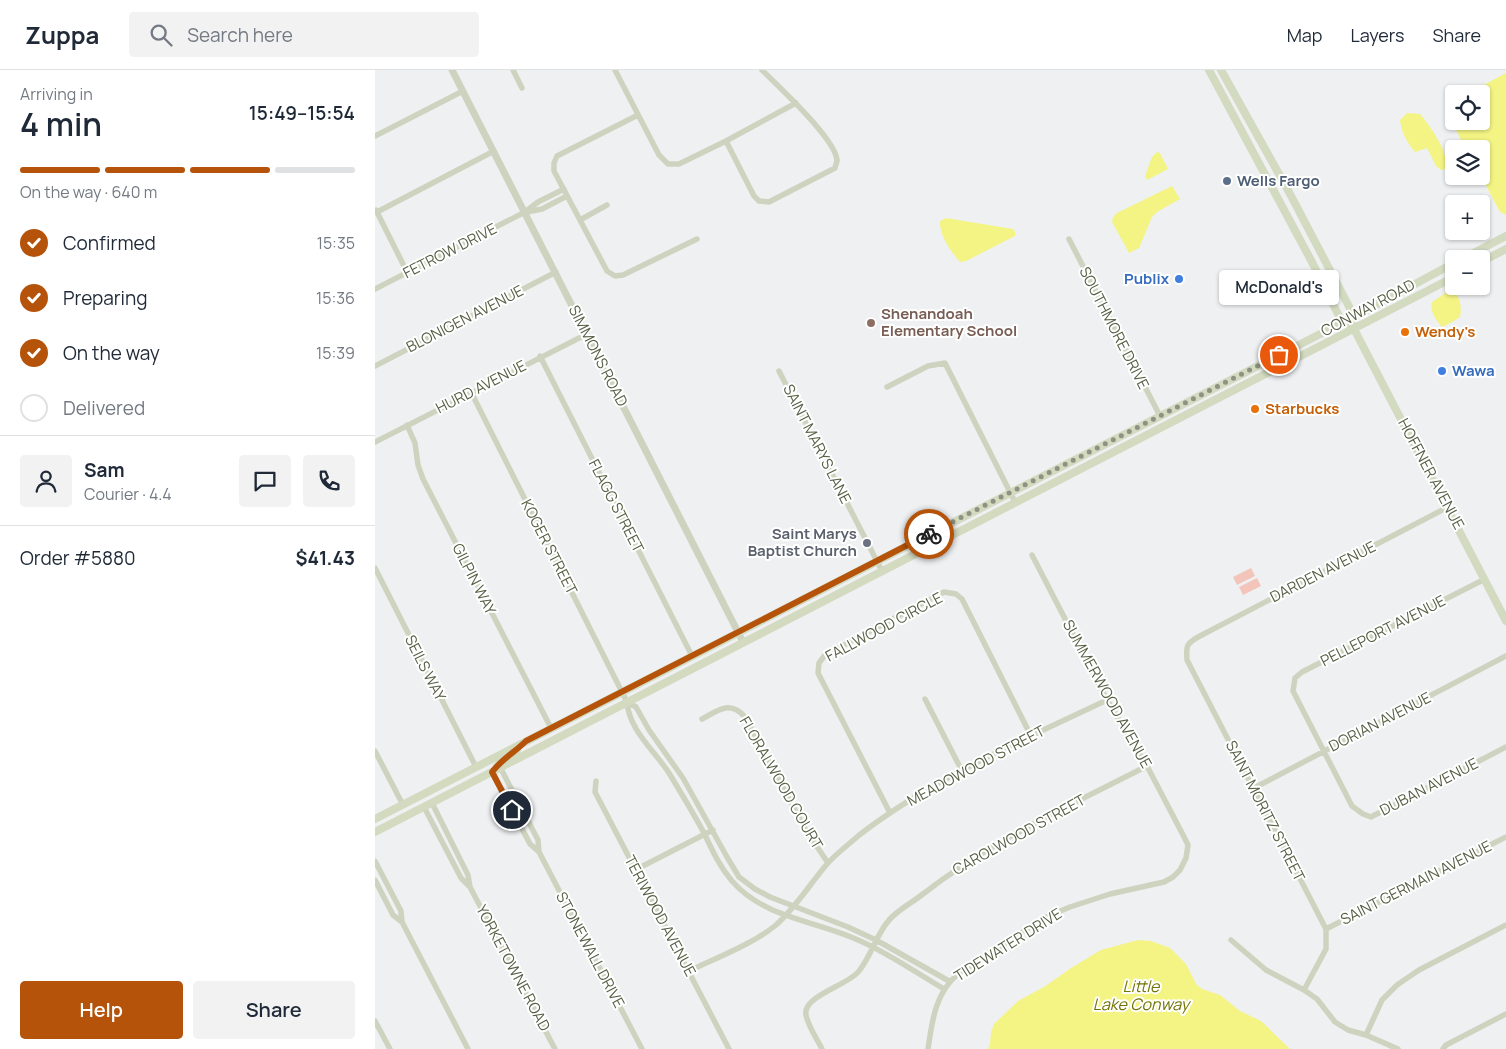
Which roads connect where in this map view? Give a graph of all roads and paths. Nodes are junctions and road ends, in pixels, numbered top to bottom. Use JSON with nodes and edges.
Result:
{"nodes":[{"id":1,"x":452,"y":70,"type":"edge"},
{"id":2,"x":513,"y":70,"type":"edge"},
{"id":3,"x":615,"y":70,"type":"edge"},
{"id":4,"x":762,"y":70,"type":"edge"},
{"id":5,"x":1209,"y":70,"type":"edge"},
{"id":6,"x":1213,"y":70,"type":"edge"},
{"id":7,"x":1221,"y":70,"type":"edge"},
{"id":8,"x":1229,"y":86,"type":"junction"},
{"id":9,"x":522,"y":88,"type":"dead end"},
{"id":10,"x":463,"y":91,"type":"junction"},
{"id":11,"x":1221,"y":92,"type":"junction"},
{"id":12,"x":796,"y":103,"type":"junction"},
{"id":13,"x":638,"y":115,"type":"junction"},
{"id":14,"x":1245,"y":115,"type":"junction"},
{"id":15,"x":375,"y":136,"type":"edge"},
{"id":16,"x":726,"y":141,"type":"junction"},
{"id":17,"x":494,"y":152,"type":"junction"},
{"id":18,"x":564,"y":188,"type":"junction"},
{"id":19,"x":567,"y":196,"type":"junction"},
{"id":20,"x":607,"y":205,"type":"dead end"},
{"id":21,"x":376,"y":210,"type":"edge"},
{"id":22,"x":525,"y":212,"type":"junction"},
{"id":23,"x":580,"y":220,"type":"junction"},
{"id":24,"x":1506,"y":236,"type":"edge"},
{"id":25,"x":697,"y":239,"type":"dead end"},
{"id":26,"x":1069,"y":239,"type":"dead end"},
{"id":27,"x":1506,"y":249,"type":"edge"},
{"id":28,"x":1480,"y":250,"type":"edge"},
{"id":29,"x":1490,"y":257,"type":"edge"},
{"id":30,"x":1445,"y":268,"type":"edge"},
{"id":31,"x":407,"y":272,"type":"junction"},
{"id":32,"x":556,"y":272,"type":"junction"},
{"id":33,"x":1445,"y":282,"type":"edge"},
{"id":34,"x":375,"y":289,"type":"edge"},
{"id":35,"x":1354,"y":316,"type":"junction"},
{"id":36,"x":1342,"y":322,"type":"junction"},
{"id":37,"x":1354,"y":329,"type":"junction"},
{"id":38,"x":587,"y":334,"type":"junction"},
{"id":39,"x":540,"y":356,"type":"junction"},
{"id":40,"x":375,"y":366,"type":"edge"},
{"id":41,"x":779,"y":371,"type":"dead end"},
{"id":42,"x":1247,"y":371,"type":"junction"},
{"id":43,"x":887,"y":388,"type":"dead end"},
{"id":44,"x":1207,"y":391,"type":"junction"},
{"id":45,"x":471,"y":392,"type":"junction"},
{"id":46,"x":1211,"y":402,"type":"junction"},
{"id":47,"x":1160,"y":416,"type":"junction"},
{"id":48,"x":407,"y":425,"type":"junction"},
{"id":49,"x":1163,"y":427,"type":"junction"},
{"id":50,"x":375,"y":442,"type":"edge"},
{"id":51,"x":1104,"y":444,"type":"junction"},
{"id":52,"x":1118,"y":450,"type":"junction"},
{"id":53,"x":1107,"y":456,"type":"junction"},
{"id":54,"x":1010,"y":492,"type":"junction"},
{"id":55,"x":1015,"y":502,"type":"junction"},
{"id":56,"x":1448,"y":507,"type":"junction"},
{"id":57,"x":1032,"y":555,"type":"dead end"},
{"id":58,"x":877,"y":560,"type":"junction"},
{"id":59,"x":375,"y":568,"type":"edge"},
{"id":60,"x":882,"y":571,"type":"junction"},
{"id":61,"x":1485,"y":579,"type":"junction"},
{"id":62,"x":1506,"y":621,"type":"edge"},
{"id":63,"x":738,"y":632,"type":"junction"},
{"id":64,"x":1198,"y":637,"type":"joint"},
{"id":65,"x":743,"y":642,"type":"junction"},
{"id":66,"x":692,"y":656,"type":"junction"},
{"id":67,"x":1506,"y":656,"type":"edge"},
{"id":68,"x":622,"y":692,"type":"junction"},
{"id":69,"x":925,"y":699,"type":"dead end"},
{"id":70,"x":1107,"y":700,"type":"junction"},
{"id":71,"x":627,"y":702,"type":"junction"},
{"id":72,"x":702,"y":719,"type":"dead end"},
{"id":73,"x":551,"y":728,"type":"junction"},
{"id":74,"x":1031,"y":736,"type":"junction"},
{"id":75,"x":526,"y":741,"type":"junction"},
{"id":76,"x":1506,"y":747,"type":"edge"},
{"id":77,"x":375,"y":751,"type":"edge"},
{"id":78,"x":1324,"y":751,"type":"junction"},
{"id":79,"x":1147,"y":766,"type":"junction"},
{"id":80,"x":476,"y":767,"type":"junction"},
{"id":81,"x":500,"y":767,"type":"junction"},
{"id":82,"x":962,"y":770,"type":"junction"},
{"id":83,"x":492,"y":772,"type":"junction"},
{"id":84,"x":595,"y":782,"type":"dead end"},
{"id":85,"x":1254,"y":788,"type":"junction"},
{"id":86,"x":447,"y":795,"type":"junction"},
{"id":87,"x":432,"y":803,"type":"junction"},
{"id":88,"x":403,"y":805,"type":"junction"},
{"id":89,"x":424,"y":807,"type":"junction"},
{"id":90,"x":890,"y":813,"type":"junction"},
{"id":91,"x":375,"y":819,"type":"edge"},
{"id":92,"x":379,"y":830,"type":"edge"},
{"id":93,"x":713,"y":830,"type":"junction"},
{"id":94,"x":1182,"y":833,"type":"joint"},
{"id":95,"x":704,"y":834,"type":"junction"},
{"id":96,"x":1506,"y":837,"type":"edge"},
{"id":97,"x":539,"y":852,"type":"junction"},
{"id":98,"x":375,"y":861,"type":"edge"},
{"id":99,"x":828,"y":863,"type":"junction"},
{"id":100,"x":635,"y":870,"type":"junction"},
{"id":101,"x":375,"y":880,"type":"edge"},
{"id":102,"x":470,"y":887,"type":"junction"},
{"id":103,"x":793,"y":906,"type":"junction"},
{"id":104,"x":786,"y":915,"type":"junction"},
{"id":105,"x":402,"y":922,"type":"junction"},
{"id":106,"x":1506,"y":925,"type":"edge"},
{"id":107,"x":1326,"y":929,"type":"junction"},
{"id":108,"x":876,"y":940,"type":"junction"},
{"id":109,"x":1231,"y":940,"type":"dead end"},
{"id":110,"x":873,"y":947,"type":"junction"},
{"id":111,"x":689,"y":971,"type":"junction"},
{"id":112,"x":949,"y":981,"type":"junction"},
{"id":113,"x":944,"y":989,"type":"junction"},
{"id":114,"x":1304,"y":990,"type":"junction"},
{"id":115,"x":1506,"y":1014,"type":"edge"},
{"id":116,"x":375,"y":1021,"type":"edge"},
{"id":117,"x":1366,"y":1035,"type":"junction"},
{"id":118,"x":390,"y":1049,"type":"edge"},
{"id":119,"x":468,"y":1049,"type":"edge"},
{"id":120,"x":555,"y":1049,"type":"edge"},
{"id":121,"x":642,"y":1049,"type":"edge"},
{"id":122,"x":729,"y":1049,"type":"edge"},
{"id":123,"x":822,"y":1049,"type":"edge"},
{"id":124,"x":927,"y":1049,"type":"edge"},
{"id":125,"x":1398,"y":1049,"type":"edge"},
{"id":126,"x":1443,"y":1049,"type":"edge"}],
"edges":[{"from":1,"to":10,"type":"street","name":"SIMMONS ROAD"},
{"from":2,"to":9,"type":"street"},
{"from":3,"to":13,"type":"street"},
{"from":4,"to":12,"type":"street"},
{"from":5,"to":11,"type":"main road"},
{"from":6,"to":8,"type":"main road"},
{"from":7,"to":8,"type":"main road","name":"HOFFNER AVENUE"},
{"from":8,"to":14,"type":"main road","name":"HOFFNER AVENUE"},
{"from":10,"to":15,"type":"street"},
{"from":10,"to":17,"type":"street","name":"SIMMONS ROAD"},
{"from":11,"to":14,"type":"main road"},
{"from":11,"to":36,"type":"main road"},
{"from":12,"to":16,"type":"street"},
{"from":12,"to":16,"type":"street"},
{"from":13,"to":16,"type":"street"},
{"from":13,"to":18,"type":"street"},
{"from":14,"to":35,"type":"main road","name":"HOFFNER AVENUE"},
{"from":17,"to":21,"type":"street"},
{"from":17,"to":22,"type":"street","name":"SIMMONS ROAD"},
{"from":18,"to":19,"type":"street"},
{"from":18,"to":22,"type":"street"},
{"from":19,"to":22,"type":"street"},
{"from":19,"to":23,"type":"street"},
{"from":20,"to":23,"type":"street"},
{"from":21,"to":31,"type":"street"},
{"from":22,"to":31,"type":"street","name":"FETROW DRIVE"},
{"from":22,"to":32,"type":"street","name":"SIMMONS ROAD"},
{"from":23,"to":25,"type":"street"},
{"from":24,"to":28,"type":"main road"},
{"from":26,"to":47,"type":"street","name":"SOUTHMORE DRIVE"},
{"from":27,"to":29,"type":"main road"},
{"from":30,"to":35,"type":"main road","name":"CONWAY ROAD"},
{"from":31,"to":34,"type":"street","name":"FETROW DRIVE"},
{"from":32,"to":38,"type":"street","name":"SIMMONS ROAD"},
{"from":32,"to":40,"type":"street","name":"BLONIGEN AVENUE"},
{"from":33,"to":37,"type":"main road","name":"CONWAY ROAD"},
{"from":35,"to":36,"type":"main road","name":"CONWAY ROAD"},
{"from":35,"to":37,"type":"main road","name":"HOFFNER AVENUE"},
{"from":36,"to":37,"type":"main road"},
{"from":36,"to":42,"type":"main road","name":"CONWAY ROAD"},
{"from":37,"to":46,"type":"main road","name":"CONWAY ROAD"},
{"from":37,"to":56,"type":"main road","name":"HOFFNER AVENUE"},
{"from":38,"to":39,"type":"street","name":"HURD AVENUE"},
{"from":38,"to":63,"type":"street","name":"SIMMONS ROAD"},
{"from":39,"to":45,"type":"street","name":"HURD AVENUE"},
{"from":39,"to":66,"type":"street","name":"FLAGG STREET"},
{"from":41,"to":58,"type":"street","name":"SAINT MARYS LANE"},
{"from":42,"to":44,"type":"main road","name":"CONWAY ROAD"},
{"from":42,"to":46,"type":"main road"},
{"from":43,"to":54,"type":"street"},
{"from":44,"to":47,"type":"main road","name":"CONWAY ROAD"},
{"from":44,"to":49,"type":"main road"},
{"from":45,"to":48,"type":"street","name":"HURD AVENUE"},
{"from":45,"to":68,"type":"street","name":"KOGER STREET"},
{"from":46,"to":49,"type":"main road","name":"CONWAY ROAD"},
{"from":47,"to":51,"type":"main road","name":"CONWAY ROAD"},
{"from":48,"to":50,"type":"street","name":"HURD AVENUE"},
{"from":48,"to":73,"type":"street","name":"GILPIN WAY"},
{"from":49,"to":52,"type":"main road","name":"CONWAY ROAD"},
{"from":51,"to":52,"type":"street"},
{"from":51,"to":53,"type":"street"},
{"from":51,"to":54,"type":"main road","name":"CONWAY ROAD"},
{"from":52,"to":53,"type":"main road","name":"CONWAY ROAD"},
{"from":53,"to":55,"type":"main road","name":"CONWAY ROAD"},
{"from":54,"to":55,"type":"street"},
{"from":54,"to":58,"type":"main road","name":"CONWAY ROAD"},
{"from":55,"to":60,"type":"main road","name":"CONWAY ROAD"},
{"from":56,"to":61,"type":"main road","name":"HOFFNER AVENUE"},
{"from":56,"to":64,"type":"street","name":"DARDEN AVENUE"},
{"from":57,"to":70,"type":"street","name":"SUMMERWOOD AVENUE"},
{"from":58,"to":60,"type":"street","name":"SAINT MARYS LANE"},
{"from":58,"to":63,"type":"main road","name":"CONWAY ROAD"},
{"from":59,"to":80,"type":"street","name":"SEILS WAY"},
{"from":60,"to":65,"type":"main road","name":"CONWAY ROAD"},
{"from":61,"to":62,"type":"main road","name":"HOFFNER AVENUE"},
{"from":61,"to":78,"type":"street","name":"PELLEPORT AVENUE"},
{"from":63,"to":65,"type":"street","name":"SIMMONS ROAD"},
{"from":63,"to":66,"type":"main road","name":"CONWAY ROAD"},
{"from":64,"to":85,"type":"street","name":"SAINT MORITZ STREET"},
{"from":65,"to":71,"type":"main road","name":"CONWAY ROAD"},
{"from":66,"to":68,"type":"main road","name":"CONWAY ROAD"},
{"from":67,"to":78,"type":"street","name":"DORIAN AVENUE"},
{"from":68,"to":71,"type":"street","name":"KOGER STREET"},
{"from":68,"to":73,"type":"main road","name":"CONWAY ROAD"},
{"from":69,"to":82,"type":"street"},
{"from":70,"to":74,"type":"street","name":"MEADOWOOD STREET"},
{"from":70,"to":79,"type":"street","name":"SUMMERWOOD AVENUE"},
{"from":71,"to":81,"type":"main road","name":"CONWAY ROAD"},
{"from":71,"to":93,"type":"street"},
{"from":71,"to":95,"type":"street"},
{"from":72,"to":99,"type":"street","name":"FLORALWOOD COURT"},
{"from":73,"to":75,"type":"main road","name":"CONWAY ROAD"},
{"from":74,"to":82,"type":"street","name":"MEADOWOOD STREET"},
{"from":74,"to":90,"type":"street","name":"FALLWOOD CIRCLE"},
{"from":75,"to":80,"type":"main road","name":"CONWAY ROAD"},
{"from":75,"to":83,"type":"main road"},
{"from":76,"to":78,"type":"street","name":"DUBAN AVENUE"},
{"from":77,"to":88,"type":"street"},
{"from":78,"to":85,"type":"street","name":"DORIAN AVENUE"},
{"from":79,"to":94,"type":"street","name":"SUMMERWOOD AVENUE"},
{"from":79,"to":108,"type":"street","name":"CAROLWOOD STREET"},
{"from":80,"to":86,"type":"main road"},
{"from":80,"to":88,"type":"main road","name":"CONWAY ROAD"},
{"from":81,"to":83,"type":"main road","name":"CONWAY ROAD"},
{"from":81,"to":97,"type":"street","name":"STONEWALL DRIVE"},
{"from":82,"to":90,"type":"street","name":"MEADOWOOD STREET"},
{"from":83,"to":86,"type":"main road","name":"CONWAY ROAD"},
{"from":83,"to":97,"type":"street","name":"STONEWALL DRIVE"},
{"from":84,"to":100,"type":"street","name":"TERIWOOD AVENUE"},
{"from":85,"to":107,"type":"street","name":"SAINT MORITZ STREET"},
{"from":86,"to":87,"type":"main road","name":"CONWAY ROAD"},
{"from":87,"to":89,"type":"main road","name":"CONWAY ROAD"},
{"from":87,"to":102,"type":"street","name":"YORKETOWNE ROAD"},
{"from":88,"to":91,"type":"main road","name":"CONWAY ROAD"},
{"from":88,"to":92,"type":"main road"},
{"from":89,"to":92,"type":"main road","name":"CONWAY ROAD"},
{"from":89,"to":102,"type":"street","name":"YORKETOWNE ROAD"},
{"from":90,"to":99,"type":"street","name":"MEADOWOOD STREET"},
{"from":93,"to":95,"type":"street"},
{"from":93,"to":103,"type":"street"},
{"from":94,"to":112,"type":"street","name":"TIDEWATER DRIVE"},
{"from":95,"to":100,"type":"street"},
{"from":95,"to":104,"type":"street"},
{"from":96,"to":107,"type":"street","name":"SAINT GERMAIN AVENUE"},
{"from":97,"to":121,"type":"street","name":"STONEWALL DRIVE"},
{"from":98,"to":105,"type":"street"},
{"from":99,"to":103,"type":"street","name":"MEADOWOOD STREET"},
{"from":100,"to":111,"type":"street","name":"TERIWOOD AVENUE"},
{"from":101,"to":105,"type":"street"},
{"from":102,"to":120,"type":"street","name":"YORKETOWNE ROAD"},
{"from":103,"to":104,"type":"street","name":"MEADOWOOD STREET"},
{"from":103,"to":108,"type":"street"},
{"from":104,"to":110,"type":"street"},
{"from":104,"to":111,"type":"street","name":"MEADOWOOD STREET"},
{"from":105,"to":119,"type":"street"},
{"from":106,"to":117,"type":"street"},
{"from":107,"to":114,"type":"street"},
{"from":108,"to":110,"type":"street","name":"CAROLWOOD STREET"},
{"from":108,"to":112,"type":"street"},
{"from":109,"to":114,"type":"street"},
{"from":110,"to":113,"type":"street"},
{"from":110,"to":123,"type":"street","name":"CAROLWOOD STREET"},
{"from":111,"to":122,"type":"street","name":"TERIWOOD AVENUE"},
{"from":112,"to":113,"type":"street","name":"TIDEWATER DRIVE"},
{"from":113,"to":124,"type":"street","name":"TIDEWATER DRIVE"},
{"from":114,"to":117,"type":"street"},
{"from":115,"to":126,"type":"street"},
{"from":116,"to":118,"type":"street"},
{"from":117,"to":125,"type":"street"}]}
